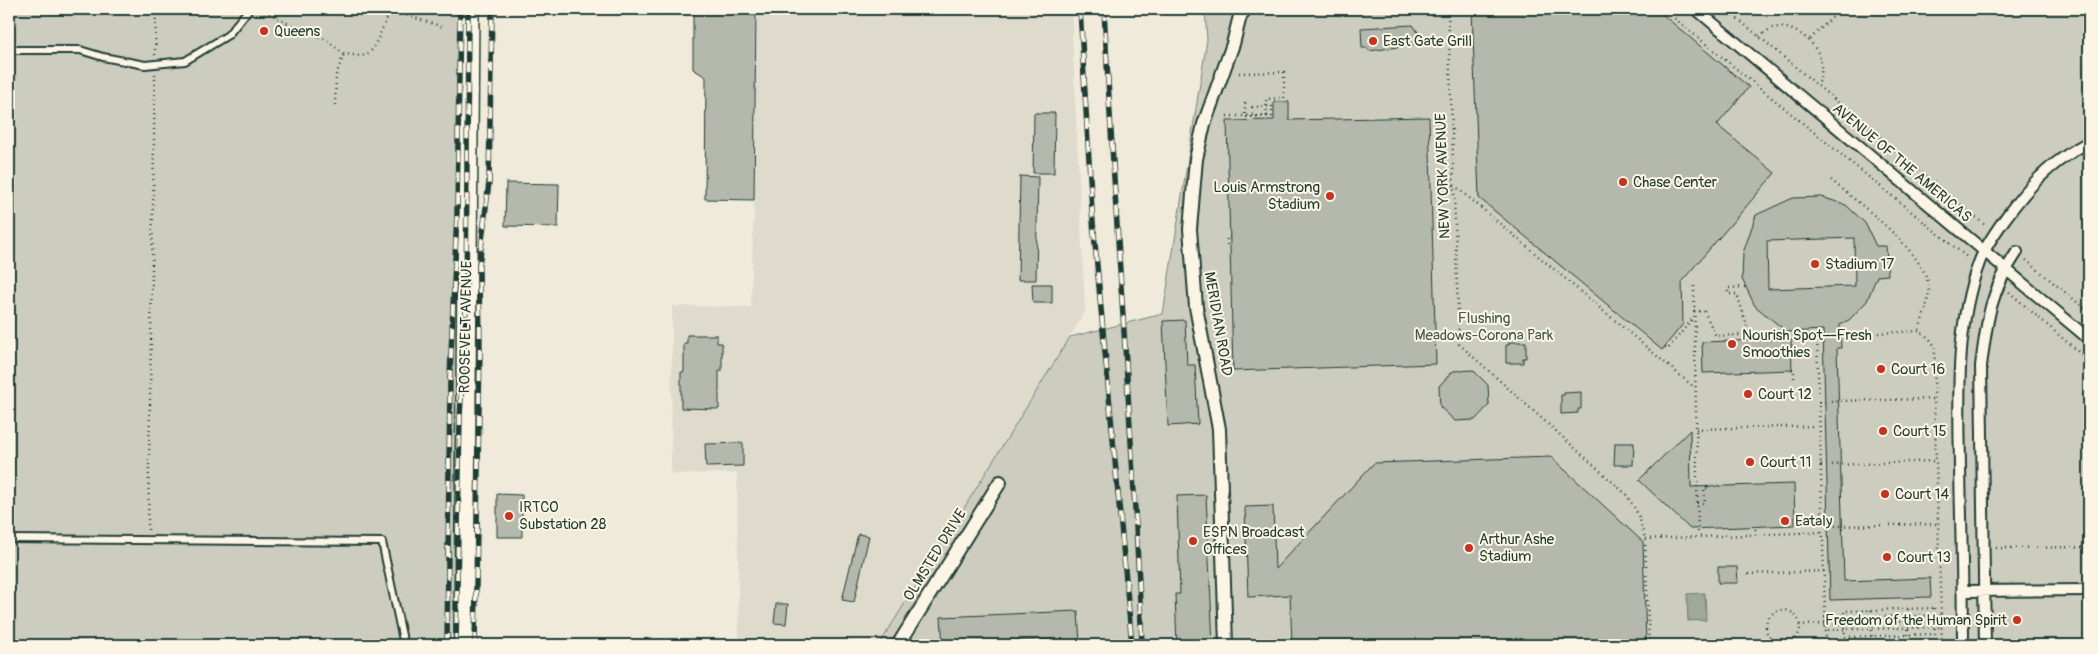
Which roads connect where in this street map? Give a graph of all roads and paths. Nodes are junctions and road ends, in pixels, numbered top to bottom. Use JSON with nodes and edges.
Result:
{"nodes":[{"id":1,"x":156,"y":9,"type":"edge"},
{"id":2,"x":249,"y":9,"type":"edge"},
{"id":3,"x":260,"y":9,"type":"edge"},
{"id":4,"x":389,"y":9,"type":"edge"},
{"id":5,"x":469,"y":9,"type":"edge"},
{"id":6,"x":1448,"y":9,"type":"edge"},
{"id":7,"x":1663,"y":9,"type":"edge"},
{"id":8,"x":1696,"y":9,"type":"edge"},
{"id":9,"x":1726,"y":9,"type":"edge"},
{"id":10,"x":1841,"y":9,"type":"edge"},
{"id":11,"x":1240,"y":11,"type":"edge"},
{"id":12,"x":443,"y":27,"type":"dead end"},
{"id":13,"x":1759,"y":36,"type":"junction"},
{"id":14,"x":1810,"y":40,"type":"junction"},
{"id":15,"x":9,"y":50,"type":"edge"},
{"id":16,"x":344,"y":54,"type":"junction"},
{"id":17,"x":155,"y":64,"type":"junction"},
{"id":18,"x":1239,"y":73,"type":"dead end"},
{"id":19,"x":1818,"y":85,"type":"junction"},
{"id":20,"x":1245,"y":103,"type":"dead end"},
{"id":21,"x":335,"y":105,"type":"dead end"},
{"id":22,"x":1223,"y":116,"type":"dead end"},
{"id":23,"x":1272,"y":116,"type":"junction"},
{"id":24,"x":2089,"y":142,"type":"edge"},
{"id":25,"x":1831,"y":180,"type":"dead end"},
{"id":26,"x":1454,"y":185,"type":"junction"},
{"id":27,"x":1995,"y":234,"type":"junction"},
{"id":28,"x":1230,"y":237,"type":"dead end"},
{"id":29,"x":1228,"y":245,"type":"dead end"},
{"id":30,"x":1984,"y":251,"type":"junction"},
{"id":31,"x":2017,"y":252,"type":"joint"},
{"id":32,"x":1978,"y":265,"type":"junction"},
{"id":33,"x":2005,"y":269,"type":"junction"},
{"id":34,"x":1998,"y":283,"type":"junction"},
{"id":35,"x":1694,"y":286,"type":"dead end"},
{"id":36,"x":1745,"y":287,"type":"dead end"},
{"id":37,"x":1694,"y":311,"type":"junction"},
{"id":38,"x":2089,"y":312,"type":"edge"},
{"id":39,"x":1694,"y":317,"type":"junction"},
{"id":40,"x":1919,"y":331,"type":"junction"},
{"id":41,"x":1793,"y":334,"type":"junction"},
{"id":42,"x":1750,"y":335,"type":"junction"},
{"id":43,"x":1817,"y":336,"type":"junction"},
{"id":44,"x":2089,"y":339,"type":"edge"},
{"id":45,"x":1750,"y":343,"type":"dead end"},
{"id":46,"x":1665,"y":346,"type":"dead end"},
{"id":47,"x":1791,"y":349,"type":"dead end"},
{"id":48,"x":2089,"y":361,"type":"edge"},
{"id":49,"x":1792,"y":369,"type":"dead end"},
{"id":50,"x":1794,"y":379,"type":"dead end"},
{"id":51,"x":1695,"y":388,"type":"junction"},
{"id":52,"x":1934,"y":399,"type":"junction"},
{"id":53,"x":1819,"y":402,"type":"junction"},
{"id":54,"x":1825,"y":402,"type":"dead end"},
{"id":55,"x":1831,"y":402,"type":"dead end"},
{"id":56,"x":1820,"y":426,"type":"junction"},
{"id":57,"x":1696,"y":429,"type":"junction"},
{"id":58,"x":1937,"y":462,"type":"junction"},
{"id":59,"x":1821,"y":465,"type":"junction"},
{"id":60,"x":1826,"y":465,"type":"dead end"},
{"id":61,"x":1832,"y":465,"type":"dead end"},
{"id":62,"x":1000,"y":482,"type":"dead end"},
{"id":63,"x":1708,"y":488,"type":"dead end"},
{"id":64,"x":1697,"y":503,"type":"junction"},
{"id":65,"x":1755,"y":524,"type":"dead end"},
{"id":66,"x":1938,"y":524,"type":"junction"},
{"id":67,"x":1822,"y":526,"type":"junction"},
{"id":68,"x":1828,"y":526,"type":"dead end"},
{"id":69,"x":1835,"y":526,"type":"dead end"},
{"id":70,"x":1823,"y":532,"type":"junction"},
{"id":71,"x":1756,"y":534,"type":"junction"},
{"id":72,"x":1698,"y":536,"type":"junction"},
{"id":73,"x":9,"y":539,"type":"edge"},
{"id":74,"x":1645,"y":539,"type":"junction"},
{"id":75,"x":148,"y":540,"type":"junction"},
{"id":76,"x":2089,"y":547,"type":"edge"},
{"id":77,"x":1984,"y":548,"type":"junction"},
{"id":78,"x":1824,"y":571,"type":"junction"},
{"id":79,"x":1748,"y":574,"type":"dead end"},
{"id":80,"x":2089,"y":590,"type":"edge"},
{"id":81,"x":1962,"y":591,"type":"junction"},
{"id":82,"x":1985,"y":591,"type":"junction"},
{"id":83,"x":1908,"y":609,"type":"junction"},
{"id":84,"x":1871,"y":610,"type":"junction"},
{"id":85,"x":1941,"y":614,"type":"junction"},
{"id":86,"x":1935,"y":615,"type":"junction"},
{"id":87,"x":1908,"y":616,"type":"junction"},
{"id":88,"x":1871,"y":617,"type":"junction"},
{"id":89,"x":1826,"y":618,"type":"junction"},
{"id":90,"x":1845,"y":618,"type":"junction"},
{"id":91,"x":1941,"y":620,"type":"junction"},
{"id":92,"x":1963,"y":620,"type":"junction"},
{"id":93,"x":1935,"y":621,"type":"junction"},
{"id":94,"x":1908,"y":622,"type":"junction"},
{"id":95,"x":1845,"y":623,"type":"junction"},
{"id":96,"x":1871,"y":623,"type":"junction"},
{"id":97,"x":1825,"y":624,"type":"junction"},
{"id":98,"x":1799,"y":625,"type":"junction"},
{"id":99,"x":1935,"y":627,"type":"junction"},
{"id":100,"x":1942,"y":627,"type":"junction"},
{"id":101,"x":1908,"y":628,"type":"junction"},
{"id":102,"x":1872,"y":629,"type":"junction"},
{"id":103,"x":1826,"y":630,"type":"junction"},
{"id":104,"x":1845,"y":630,"type":"junction"},
{"id":105,"x":1908,"y":635,"type":"junction"},
{"id":106,"x":1872,"y":636,"type":"junction"},
{"id":107,"x":404,"y":645,"type":"edge"},
{"id":108,"x":464,"y":645,"type":"edge"},
{"id":109,"x":898,"y":645,"type":"edge"},
{"id":110,"x":1226,"y":645,"type":"edge"},
{"id":111,"x":1649,"y":645,"type":"edge"},
{"id":112,"x":1826,"y":645,"type":"edge"},
{"id":113,"x":1942,"y":645,"type":"edge"},
{"id":114,"x":1963,"y":645,"type":"edge"},
{"id":115,"x":1985,"y":645,"type":"edge"}],
"edges":[{"from":1,"to":17,"type":"path"},
{"from":2,"to":17,"type":"lane"},
{"from":3,"to":16,"type":"path"},
{"from":4,"to":12,"type":"path"},
{"from":4,"to":16,"type":"path"},
{"from":5,"to":108,"type":"main road","name":"ROOSEVELT AVENUE"},
{"from":6,"to":26,"type":"path","name":"NEW YORK AVENUE"},
{"from":7,"to":32,"type":"path"},
{"from":8,"to":30,"type":"street","name":"AVENUE OF THE AMERICAS"},
{"from":9,"to":13,"type":"path"},
{"from":10,"to":14,"type":"path"},
{"from":11,"to":110,"type":"street","name":"MERIDIAN ROAD"},
{"from":13,"to":14,"type":"path"},
{"from":13,"to":19,"type":"path"},
{"from":14,"to":19,"type":"path"},
{"from":15,"to":17,"type":"lane"},
{"from":16,"to":21,"type":"path"},
{"from":17,"to":75,"type":"path"},
{"from":18,"to":20,"type":"path"},
{"from":19,"to":27,"type":"path"},
{"from":22,"to":23,"type":"path","bridge":true},
{"from":23,"to":23,"type":"path","bridge":true},
{"from":24,"to":27,"type":"street"},
{"from":25,"to":40,"type":"path"},
{"from":26,"to":51,"type":"path"},
{"from":26,"to":74,"type":"path","name":"NEW YORK AVENUE"},
{"from":27,"to":30,"type":"street"},
{"from":28,"to":29,"type":"path"},
{"from":30,"to":32,"type":"street"},
{"from":30,"to":33,"type":"street","name":"AVENUE OF THE AMERICAS"},
{"from":31,"to":33,"type":"street"},
{"from":31,"to":38,"type":"path"},
{"from":32,"to":81,"type":"street"},
{"from":33,"to":34,"type":"street"},
{"from":33,"to":44,"type":"street","name":"AVENUE OF THE AMERICAS"},
{"from":34,"to":48,"type":"path"},
{"from":34,"to":77,"type":"street"},
{"from":35,"to":37,"type":"path"},
{"from":36,"to":42,"type":"path"},
{"from":37,"to":39,"type":"path"},
{"from":37,"to":42,"type":"path"},
{"from":39,"to":46,"type":"path"},
{"from":39,"to":51,"type":"path"},
{"from":40,"to":43,"type":"path"},
{"from":40,"to":52,"type":"path"},
{"from":41,"to":42,"type":"path"},
{"from":41,"to":43,"type":"path"},
{"from":41,"to":47,"type":"path"},
{"from":42,"to":45,"type":"path"},
{"from":43,"to":53,"type":"path"},
{"from":49,"to":50,"type":"path"},
{"from":51,"to":57,"type":"path"},
{"from":52,"to":55,"type":"path"},
{"from":52,"to":58,"type":"path"},
{"from":53,"to":54,"type":"path"},
{"from":53,"to":56,"type":"path"},
{"from":56,"to":57,"type":"path"},
{"from":56,"to":59,"type":"path"},
{"from":57,"to":64,"type":"path"},
{"from":58,"to":61,"type":"path"},
{"from":58,"to":66,"type":"path"},
{"from":59,"to":60,"type":"path"},
{"from":59,"to":67,"type":"path"},
{"from":62,"to":109,"type":"street","name":"OLMSTED DRIVE"},
{"from":63,"to":64,"type":"path"},
{"from":64,"to":72,"type":"path"},
{"from":65,"to":71,"type":"path"},
{"from":66,"to":69,"type":"path"},
{"from":66,"to":85,"type":"path"},
{"from":67,"to":68,"type":"path"},
{"from":67,"to":70,"type":"path"},
{"from":70,"to":71,"type":"path"},
{"from":70,"to":78,"type":"path"},
{"from":71,"to":72,"type":"path"},
{"from":72,"to":74,"type":"path"},
{"from":73,"to":75,"type":"lane"},
{"from":74,"to":111,"type":"path"},
{"from":75,"to":107,"type":"lane"},
{"from":76,"to":77,"type":"path"},
{"from":77,"to":82,"type":"street"},
{"from":78,"to":79,"type":"path"},
{"from":78,"to":89,"type":"path"},
{"from":80,"to":82,"type":"street"},
{"from":81,"to":82,"type":"street"},
{"from":81,"to":92,"type":"street"},
{"from":82,"to":115,"type":"street"},
{"from":83,"to":84,"type":"path"},
{"from":83,"to":86,"type":"path"},
{"from":83,"to":87,"type":"path"},
{"from":84,"to":88,"type":"path"},
{"from":84,"to":90,"type":"path"},
{"from":85,"to":86,"type":"path"},
{"from":85,"to":91,"type":"path"},
{"from":86,"to":87,"type":"path"},
{"from":86,"to":93,"type":"path"},
{"from":87,"to":88,"type":"path"},
{"from":87,"to":94,"type":"path"},
{"from":88,"to":90,"type":"path"},
{"from":88,"to":96,"type":"path"},
{"from":89,"to":90,"type":"path"},
{"from":89,"to":97,"type":"path"},
{"from":90,"to":95,"type":"path"},
{"from":91,"to":92,"type":"path"},
{"from":91,"to":93,"type":"path"},
{"from":91,"to":100,"type":"path"},
{"from":92,"to":114,"type":"street"},
{"from":93,"to":94,"type":"path"},
{"from":93,"to":99,"type":"path"},
{"from":94,"to":96,"type":"path"},
{"from":94,"to":101,"type":"path"},
{"from":95,"to":96,"type":"path"},
{"from":95,"to":97,"type":"path"},
{"from":95,"to":104,"type":"path"},
{"from":96,"to":102,"type":"path"},
{"from":97,"to":98,"type":"path"},
{"from":97,"to":103,"type":"path"},
{"from":98,"to":98,"type":"path"},
{"from":99,"to":100,"type":"path"},
{"from":99,"to":101,"type":"path"},
{"from":99,"to":105,"type":"path"},
{"from":100,"to":113,"type":"path"},
{"from":101,"to":102,"type":"path"},
{"from":101,"to":105,"type":"path"},
{"from":102,"to":104,"type":"path"},
{"from":102,"to":106,"type":"path"},
{"from":103,"to":104,"type":"path"},
{"from":103,"to":112,"type":"path"},
{"from":104,"to":106,"type":"path"},
{"from":105,"to":106,"type":"path"}]}
